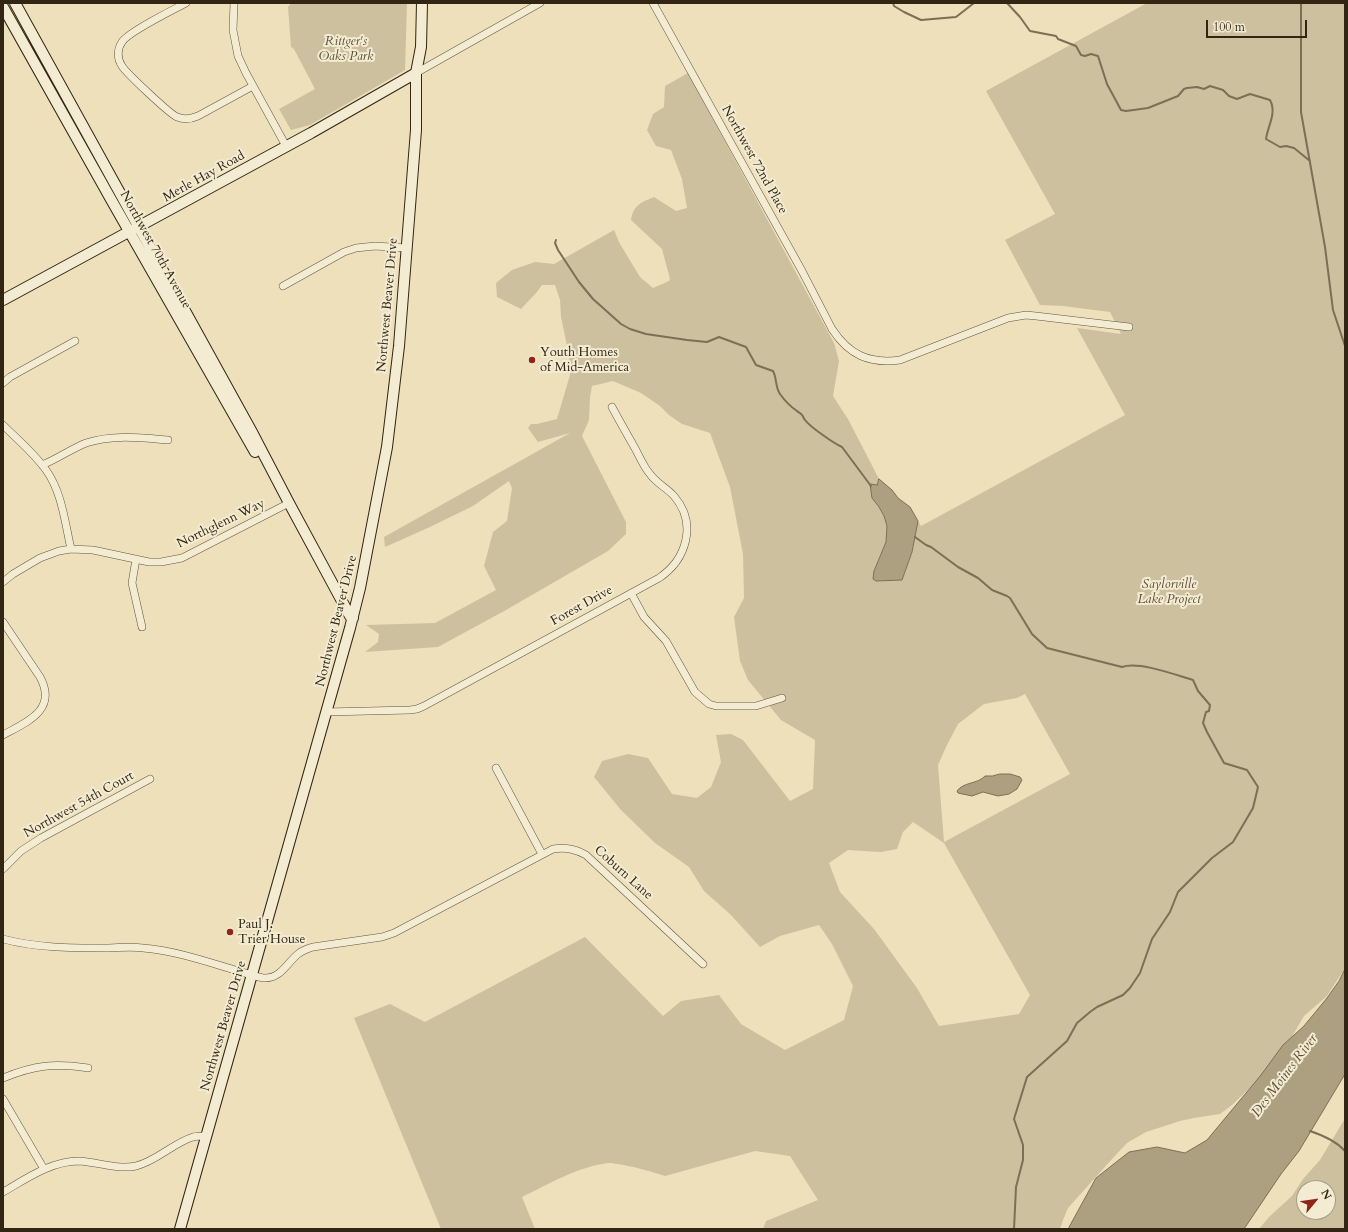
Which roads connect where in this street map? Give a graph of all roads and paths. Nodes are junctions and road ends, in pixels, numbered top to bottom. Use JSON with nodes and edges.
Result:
{"nodes":[{"id":1,"x":15,"y":3,"type":"edge"},
{"id":2,"x":186,"y":3,"type":"edge"},
{"id":3,"x":234,"y":3,"type":"edge"},
{"id":4,"x":422,"y":3,"type":"edge"},
{"id":5,"x":540,"y":3,"type":"edge"},
{"id":6,"x":653,"y":3,"type":"edge"},
{"id":7,"x":3,"y":7,"type":"edge"},
{"id":8,"x":416,"y":73,"type":"junction"},
{"id":9,"x":253,"y":86,"type":"junction"},
{"id":10,"x":286,"y":146,"type":"junction"},
{"id":11,"x":140,"y":227,"type":"junction"},
{"id":12,"x":129,"y":233,"type":"junction"},
{"id":13,"x":406,"y":248,"type":"junction"},
{"id":14,"x":283,"y":286,"type":"dead end"},
{"id":15,"x":3,"y":300,"type":"edge"},
{"id":16,"x":1129,"y":327,"type":"dead end"},
{"id":17,"x":75,"y":341,"type":"dead end"},
{"id":18,"x":3,"y":383,"type":"edge"},
{"id":19,"x":612,"y":408,"type":"dead end"},
{"id":20,"x":3,"y":425,"type":"edge"},
{"id":21,"x":168,"y":440,"type":"dead end"},
{"id":22,"x":42,"y":465,"type":"junction"},
{"id":23,"x":289,"y":503,"type":"junction"},
{"id":24,"x":71,"y":549,"type":"junction"},
{"id":25,"x":136,"y":559,"type":"junction"},
{"id":26,"x":3,"y":582,"type":"edge"},
{"id":27,"x":631,"y":593,"type":"junction"},
{"id":28,"x":353,"y":618,"type":"junction"},
{"id":29,"x":3,"y":622,"type":"edge"},
{"id":30,"x":142,"y":627,"type":"dead end"},
{"id":31,"x":782,"y":698,"type":"dead end"},
{"id":32,"x":326,"y":712,"type":"junction"},
{"id":33,"x":3,"y":735,"type":"edge"},
{"id":34,"x":496,"y":768,"type":"dead end"},
{"id":35,"x":150,"y":779,"type":"dead end"},
{"id":36,"x":542,"y":854,"type":"junction"},
{"id":37,"x":3,"y":869,"type":"edge"},
{"id":38,"x":3,"y":939,"type":"edge"},
{"id":39,"x":703,"y":964,"type":"dead end"},
{"id":40,"x":252,"y":975,"type":"junction"},
{"id":41,"x":88,"y":1068,"type":"dead end"},
{"id":42,"x":3,"y":1078,"type":"edge"},
{"id":43,"x":3,"y":1099,"type":"edge"},
{"id":44,"x":206,"y":1136,"type":"junction"},
{"id":45,"x":44,"y":1169,"type":"junction"},
{"id":46,"x":3,"y":1192,"type":"edge"},
{"id":47,"x":180,"y":1229,"type":"edge"}],
"edges":[{"from":1,"to":11,"type":"main road","name":"Northwest 70th Avenue"},
{"from":2,"to":9,"type":"street"},
{"from":3,"to":9,"type":"street"},
{"from":4,"to":8,"type":"main road","name":"Northwest Beaver Drive"},
{"from":5,"to":8,"type":"street"},
{"from":6,"to":16,"type":"street","name":"Northwest 72nd Place"},
{"from":7,"to":12,"type":"main road","name":"Northwest 70th Avenue"},
{"from":8,"to":10,"type":"main road","name":"Merle Hay Road"},
{"from":8,"to":13,"type":"main road","name":"Northwest Beaver Drive"},
{"from":9,"to":10,"type":"street"},
{"from":10,"to":11,"type":"main road","name":"Merle Hay Road"},
{"from":11,"to":12,"type":"main road","name":"Merle Hay Road"},
{"from":11,"to":23,"type":"main road","name":"Northwest 70th Avenue"},
{"from":12,"to":15,"type":"main road","name":"Merle Hay Road"},
{"from":12,"to":23,"type":"main road","name":"Northwest 70th Avenue"},
{"from":13,"to":14,"type":"street"},
{"from":13,"to":28,"type":"main road","name":"Northwest Beaver Drive"},
{"from":17,"to":18,"type":"street"},
{"from":19,"to":27,"type":"street","name":"Forest Drive"},
{"from":20,"to":22,"type":"street"},
{"from":21,"to":22,"type":"street"},
{"from":22,"to":24,"type":"street"},
{"from":23,"to":25,"type":"street","name":"Northglenn Way"},
{"from":23,"to":28,"type":"main road","name":"Northwest 70th Avenue"},
{"from":24,"to":25,"type":"street","name":"Northglenn Way"},
{"from":24,"to":26,"type":"street","name":"Northglenn Way"},
{"from":25,"to":30,"type":"street"},
{"from":27,"to":31,"type":"street"},
{"from":27,"to":32,"type":"street","name":"Forest Drive"},
{"from":28,"to":32,"type":"main road","name":"Northwest Beaver Drive"},
{"from":29,"to":33,"type":"street"},
{"from":32,"to":40,"type":"main road","name":"Northwest Beaver Drive"},
{"from":34,"to":36,"type":"street"},
{"from":35,"to":37,"type":"street","name":"Northwest 54th Court"},
{"from":36,"to":39,"type":"street","name":"Coburn Lane"},
{"from":36,"to":40,"type":"street","name":"Coburn Lane"},
{"from":38,"to":40,"type":"street","name":"Coburn Lane"},
{"from":40,"to":44,"type":"main road","name":"Northwest Beaver Drive"},
{"from":41,"to":42,"type":"street"},
{"from":43,"to":45,"type":"street"},
{"from":44,"to":45,"type":"street"},
{"from":44,"to":47,"type":"main road","name":"Northwest Beaver Drive"},
{"from":45,"to":46,"type":"street"}]}
